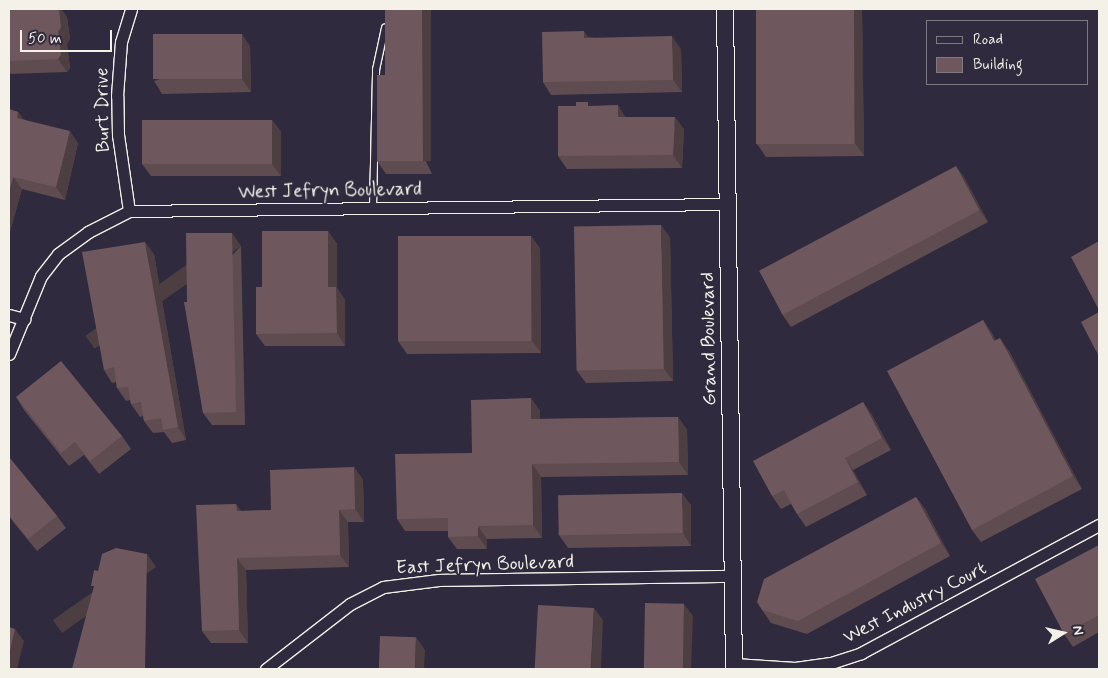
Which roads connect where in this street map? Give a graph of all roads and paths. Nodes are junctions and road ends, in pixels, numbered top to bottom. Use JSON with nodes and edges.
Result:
{"nodes":[{"id":1,"x":130,"y":9,"type":"edge"},
{"id":2,"x":724,"y":9,"type":"edge"},
{"id":3,"x":385,"y":28,"type":"edge"},
{"id":4,"x":727,"y":204,"type":"junction"},
{"id":5,"x":373,"y":207,"type":"junction"},
{"id":6,"x":128,"y":211,"type":"junction"},
{"id":7,"x":9,"y":315,"type":"edge"},
{"id":8,"x":24,"y":319,"type":"junction"},
{"id":9,"x":9,"y":354,"type":"edge"},
{"id":10,"x":1099,"y":525,"type":"edge"},
{"id":11,"x":732,"y":576,"type":"junction"},
{"id":12,"x":734,"y":667,"type":"edge"},
{"id":13,"x":266,"y":669,"type":"edge"}],
"edges":[{"from":1,"to":6,"type":"street","name":"Burt Drive"},
{"from":2,"to":4,"type":"street","name":"Grand Boulevard"},
{"from":3,"to":5,"type":"lane"},
{"from":4,"to":5,"type":"street","name":"West Jefryn Boulevard"},
{"from":4,"to":11,"type":"street","name":"Grand Boulevard"},
{"from":5,"to":6,"type":"street","name":"West Jefryn Boulevard"},
{"from":6,"to":8,"type":"street","name":"West Jefryn Boulevard"},
{"from":7,"to":8,"type":"street"},
{"from":8,"to":9,"type":"street","name":"West Jefryn Boulevard"},
{"from":10,"to":12,"type":"street","name":"West Industry Court"},
{"from":11,"to":12,"type":"street","name":"Grand Boulevard"},
{"from":11,"to":13,"type":"street","name":"East Jefryn Boulevard"}]}
